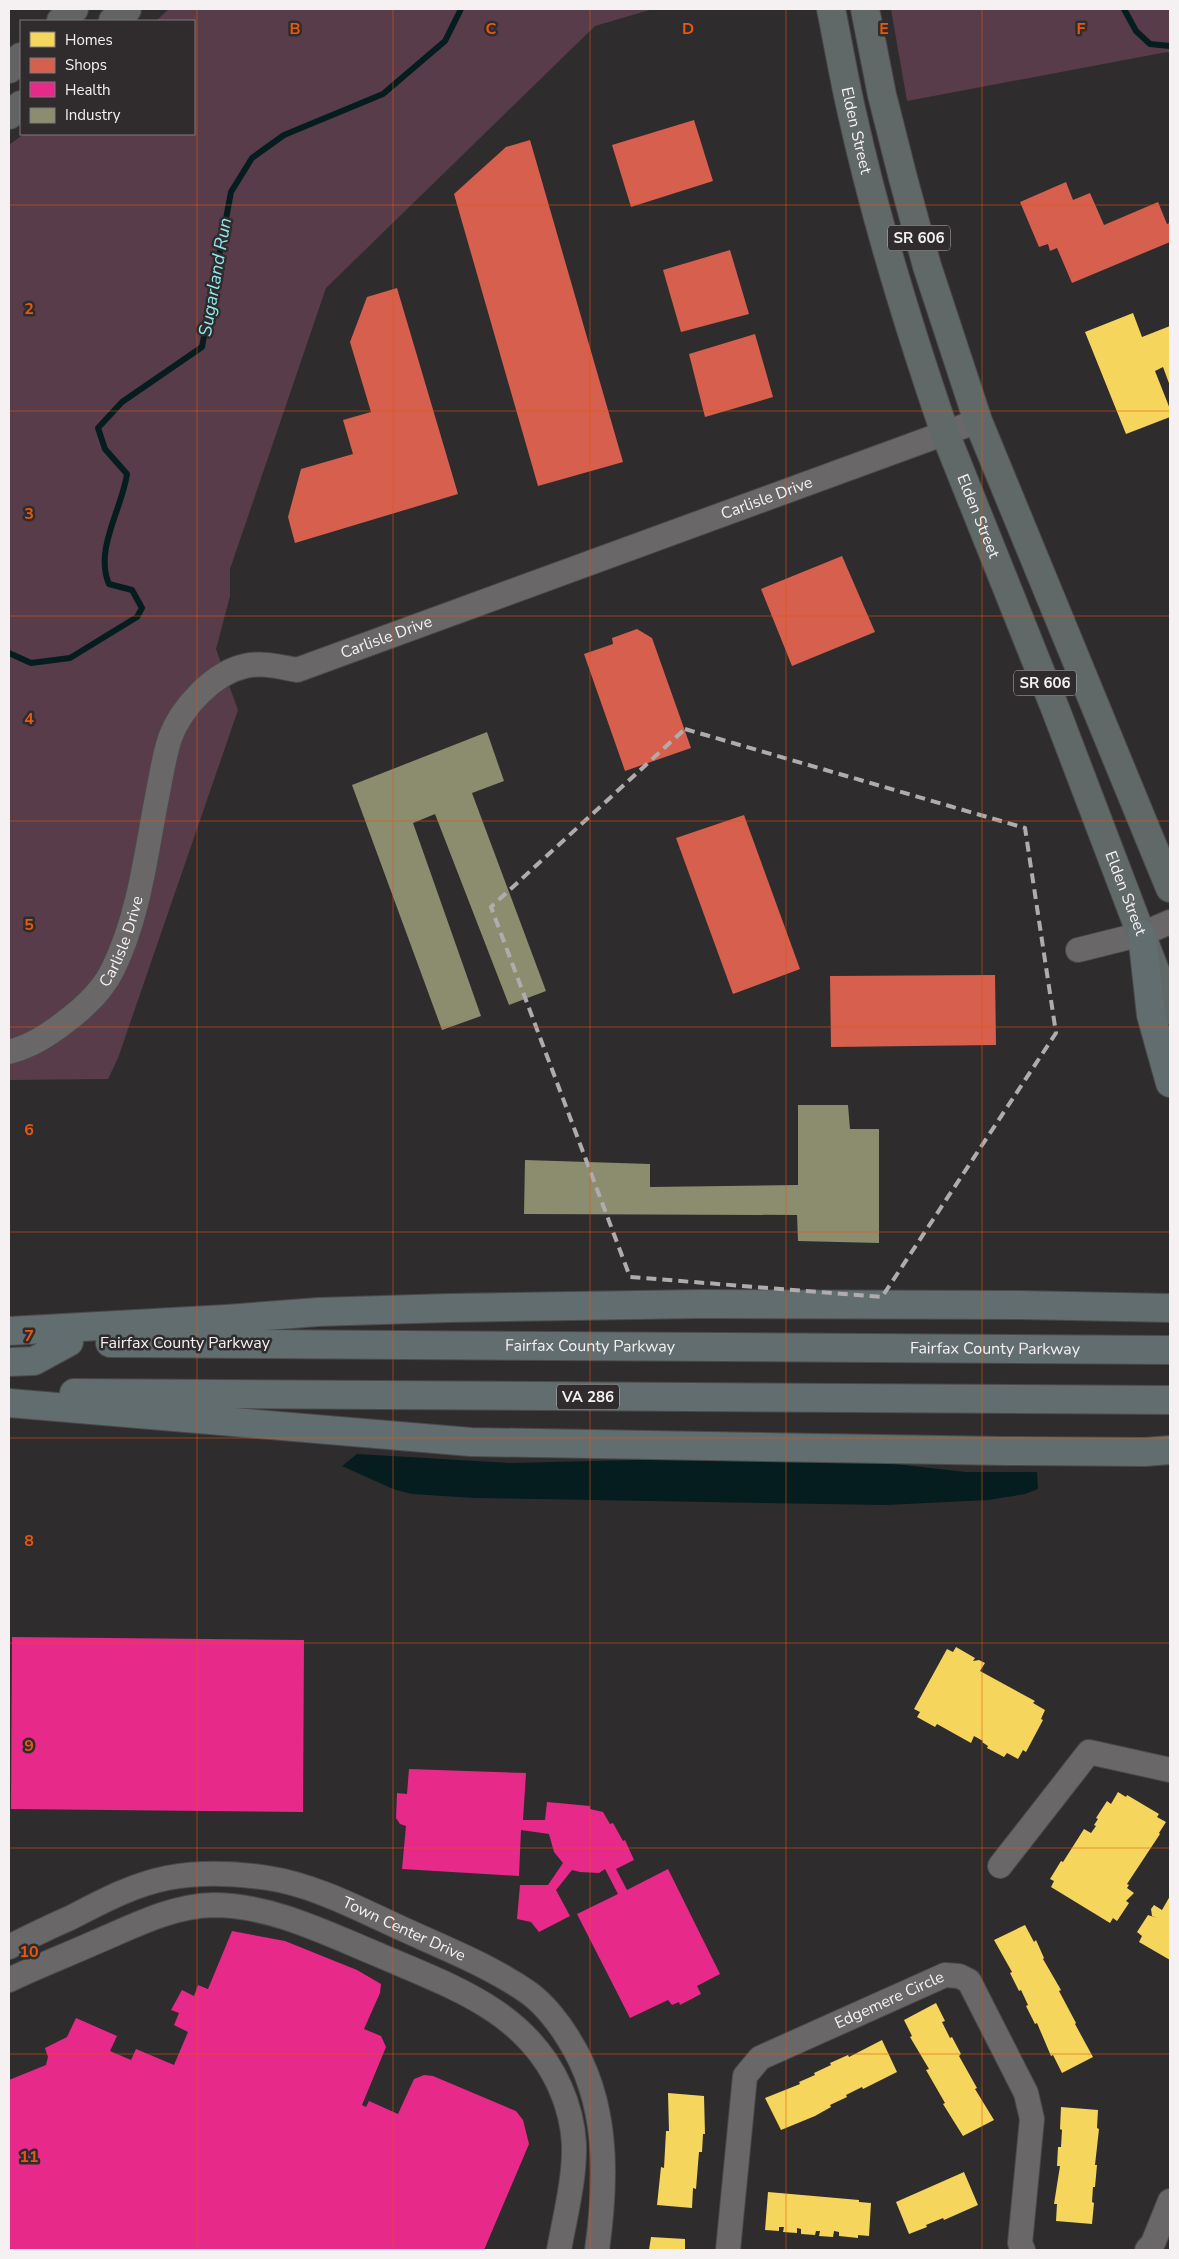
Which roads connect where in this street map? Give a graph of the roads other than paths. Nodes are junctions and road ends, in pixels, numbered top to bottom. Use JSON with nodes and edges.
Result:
{"nodes":[{"id":1,"x":74,"y":9,"type":"edge"},
{"id":2,"x":127,"y":9,"type":"edge"},
{"id":3,"x":831,"y":9,"type":"edge"},
{"id":4,"x":865,"y":9,"type":"edge"},
{"id":5,"x":62,"y":20,"type":"edge"},
{"id":6,"x":114,"y":20,"type":"edge"},
{"id":7,"x":20,"y":58,"type":"edge"},
{"id":8,"x":9,"y":69,"type":"edge"},
{"id":9,"x":20,"y":106,"type":"edge"},
{"id":10,"x":9,"y":115,"type":"edge"},
{"id":11,"x":978,"y":421,"type":"junction"},
{"id":12,"x":945,"y":433,"type":"junction"},
{"id":13,"x":1170,"y":888,"type":"edge"},
{"id":14,"x":1170,"y":922,"type":"edge"},
{"id":15,"x":1142,"y":934,"type":"junction"},
{"id":16,"x":1078,"y":950,"type":"dead end"},
{"id":17,"x":1170,"y":1010,"type":"edge"},
{"id":18,"x":9,"y":1052,"type":"edge"},
{"id":19,"x":1170,"y":1083,"type":"edge"},
{"id":20,"x":1168,"y":1306,"type":"edge"},
{"id":21,"x":9,"y":1331,"type":"edge"},
{"id":22,"x":9,"y":1341,"type":"edge"},
{"id":23,"x":69,"y":1342,"type":"junction"},
{"id":24,"x":1160,"y":1350,"type":"edge"},
{"id":25,"x":9,"y":1362,"type":"edge"},
{"id":26,"x":9,"y":1392,"type":"edge"},
{"id":27,"x":1168,"y":1400,"type":"edge"},
{"id":28,"x":9,"y":1403,"type":"edge"},
{"id":29,"x":1162,"y":1452,"type":"edge"},
{"id":30,"x":1170,"y":1770,"type":"edge"},
{"id":31,"x":1000,"y":1866,"type":"dead end"},
{"id":32,"x":9,"y":1947,"type":"edge"},
{"id":33,"x":9,"y":1980,"type":"edge"},
{"id":34,"x":1170,"y":2201,"type":"edge"},
{"id":35,"x":559,"y":2250,"type":"edge"},
{"id":36,"x":597,"y":2250,"type":"edge"},
{"id":37,"x":728,"y":2250,"type":"edge"},
{"id":38,"x":1023,"y":2250,"type":"edge"},
{"id":39,"x":1147,"y":2250,"type":"edge"}],
"edges":[{"from":1,"to":5,"type":"main road"},
{"from":2,"to":6,"type":"main road"},
{"from":3,"to":12,"type":"main road","name":"Elden Street","number":"SR 606"},
{"from":4,"to":11,"type":"main road","name":"Elden Street","number":"SR 606"},
{"from":7,"to":8,"type":"main road"},
{"from":9,"to":10,"type":"main road"},
{"from":11,"to":12,"type":"street","name":"Carlisle Drive"},
{"from":11,"to":13,"type":"main road","name":"Elden Street","number":"SR 606"},
{"from":12,"to":15,"type":"main road","name":"Elden Street","number":"SR 606"},
{"from":12,"to":18,"type":"street","name":"Carlisle Drive"},
{"from":14,"to":15,"type":"street"},
{"from":15,"to":16,"type":"street"},
{"from":15,"to":17,"type":"main road","name":"Elden Street","number":"SR 606"},
{"from":15,"to":19,"type":"highway"},
{"from":20,"to":21,"type":"highway"},
{"from":22,"to":23,"type":"highway","name":"Fairfax County Parkway"},
{"from":23,"to":24,"type":"highway","name":"Fairfax County Parkway"},
{"from":23,"to":25,"type":"highway"},
{"from":26,"to":27,"type":"highway","number":"VA 286"},
{"from":28,"to":29,"type":"highway"},
{"from":30,"to":31,"type":"street"},
{"from":32,"to":36,"type":"street","name":"Town Center Drive"},
{"from":33,"to":35,"type":"street","name":"Town Center Drive"},
{"from":34,"to":39,"type":"street"},
{"from":37,"to":38,"type":"street","name":"Edgemere Circle"}]}
